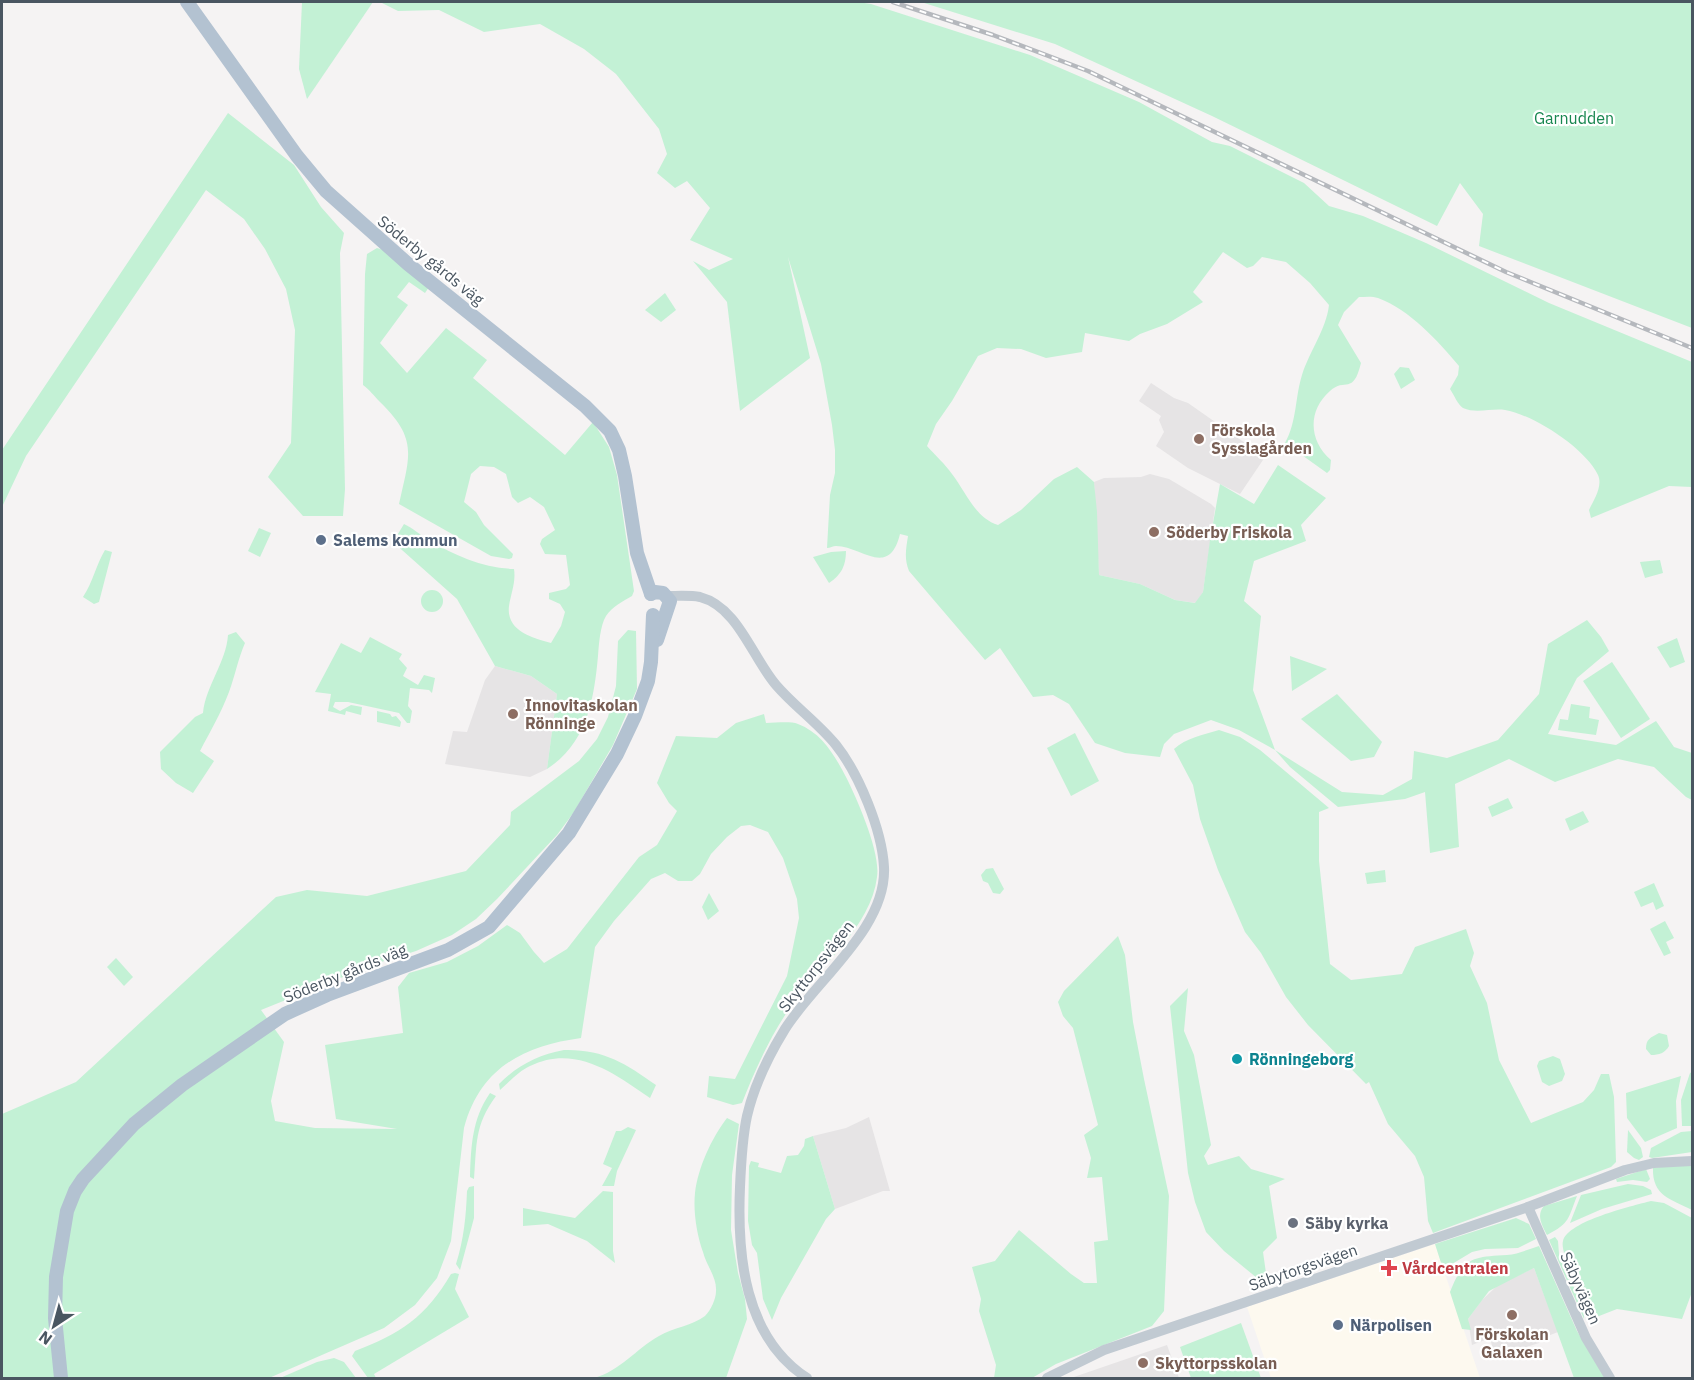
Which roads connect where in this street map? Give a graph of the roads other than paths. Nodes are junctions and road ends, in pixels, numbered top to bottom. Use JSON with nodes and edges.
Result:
{"nodes":[{"id":1,"x":187,"y":2,"type":"edge"},
{"id":2,"x":664,"y":600,"type":"junction"},
{"id":3,"x":653,"y":615,"type":"junction"},
{"id":4,"x":651,"y":662,"type":"junction"},
{"id":5,"x":1692,"y":1161,"type":"edge"},
{"id":6,"x":1528,"y":1207,"type":"junction"},
{"id":7,"x":61,"y":1378,"type":"edge"},
{"id":8,"x":807,"y":1378,"type":"edge"},
{"id":9,"x":1047,"y":1378,"type":"edge"},
{"id":10,"x":1610,"y":1378,"type":"edge"}],
"edges":[{"from":1,"to":2,"type":"main road","name":"Söderby gårds väg"},
{"from":2,"to":3,"type":"main road"},
{"from":2,"to":3,"type":"main road","name":"Söderby gårds väg"},
{"from":2,"to":4,"type":"main road","name":"Söderby gårds väg"},
{"from":2,"to":8,"type":"street","name":"Skyttorpsvägen"},
{"from":3,"to":4,"type":"main road","name":"Söderby gårds väg"},
{"from":4,"to":7,"type":"main road","name":"Söderby gårds väg"},
{"from":5,"to":6,"type":"street","name":"Säbytorgsvägen"},
{"from":6,"to":9,"type":"street","name":"Säbytorgsvägen"},
{"from":6,"to":10,"type":"street","name":"Säbyvägen"}]}
